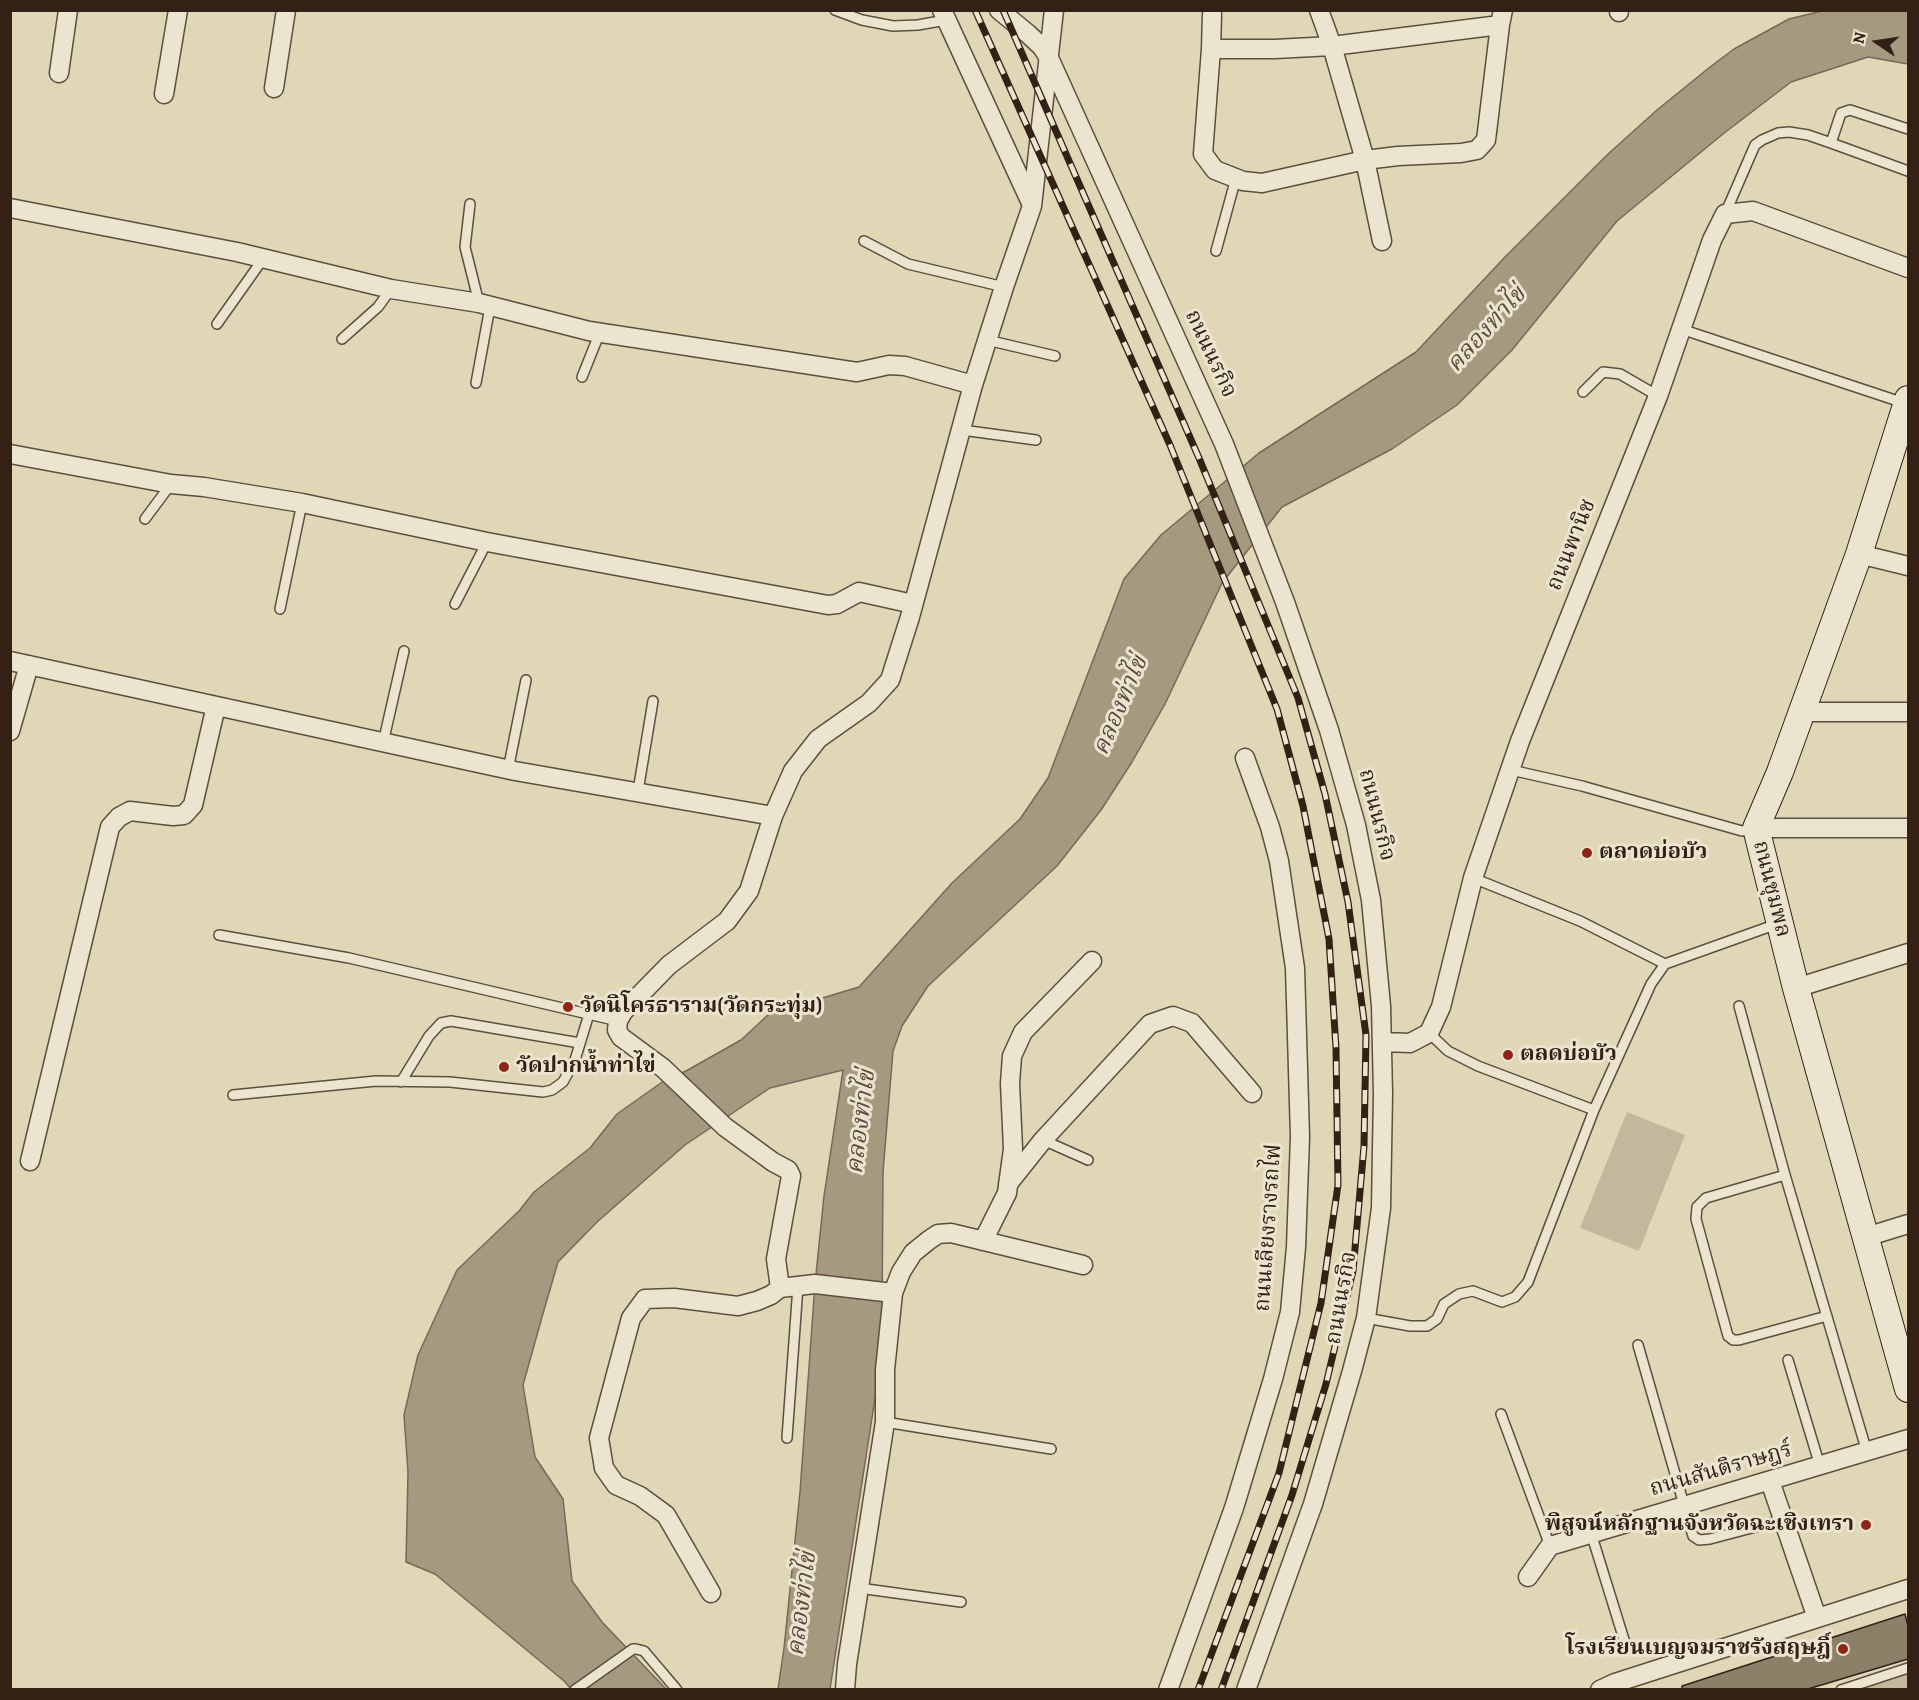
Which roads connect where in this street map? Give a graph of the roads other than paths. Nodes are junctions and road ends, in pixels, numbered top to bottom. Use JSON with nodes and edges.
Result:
{"nodes":[{"id":1,"x":68,"y":10,"type":"edge"},
{"id":2,"x":178,"y":10,"type":"edge"},
{"id":3,"x":286,"y":10,"type":"edge"},
{"id":4,"x":835,"y":10,"type":"edge"},
{"id":5,"x":999,"y":10,"type":"edge"},
{"id":6,"x":1018,"y":10,"type":"edge"},
{"id":7,"x":1054,"y":10,"type":"edge"},
{"id":8,"x":1318,"y":10,"type":"edge"},
{"id":9,"x":1212,"y":14,"type":"dead end"},
{"id":10,"x":944,"y":15,"type":"edge"},
{"id":11,"x":1502,"y":18,"type":"edge"},
{"id":12,"x":1027,"y":33,"type":"junction"},
{"id":13,"x":1332,"y":46,"type":"junction"},
{"id":14,"x":1211,"y":49,"type":"junction"},
{"id":15,"x":1050,"y":60,"type":"junction"},
{"id":16,"x":59,"y":73,"type":"dead end"},
{"id":17,"x":274,"y":88,"type":"dead end"},
{"id":18,"x":164,"y":94,"type":"dead end"},
{"id":19,"x":1908,"y":129,"type":"edge"},
{"id":20,"x":1831,"y":143,"type":"junction"},
{"id":21,"x":1365,"y":160,"type":"junction"},
{"id":22,"x":1908,"y":171,"type":"edge"},
{"id":23,"x":1236,"y":178,"type":"junction"},
{"id":24,"x":470,"y":204,"type":"dead end"},
{"id":25,"x":1032,"y":206,"type":"junction"},
{"id":26,"x":10,"y":208,"type":"edge"},
{"id":27,"x":1725,"y":214,"type":"junction"},
{"id":28,"x":864,"y":241,"type":"dead end"},
{"id":29,"x":1382,"y":241,"type":"dead end"},
{"id":30,"x":1215,"y":251,"type":"dead end"},
{"id":31,"x":263,"y":259,"type":"junction"},
{"id":32,"x":1908,"y":268,"type":"edge"},
{"id":33,"x":1004,"y":286,"type":"junction"},
{"id":34,"x":391,"y":289,"type":"junction"},
{"id":35,"x":485,"y":305,"type":"junction"},
{"id":36,"x":217,"y":324,"type":"dead end"},
{"id":37,"x":1681,"y":329,"type":"junction"},
{"id":38,"x":600,"y":332,"type":"junction"},
{"id":39,"x":342,"y":339,"type":"dead end"},
{"id":40,"x":987,"y":340,"type":"junction"},
{"id":41,"x":1055,"y":356,"type":"dead end"},
{"id":42,"x":582,"y":376,"type":"dead end"},
{"id":43,"x":476,"y":383,"type":"dead end"},
{"id":44,"x":973,"y":385,"type":"junction"},
{"id":45,"x":1582,"y":392,"type":"dead end"},
{"id":46,"x":1658,"y":396,"type":"junction"},
{"id":47,"x":1908,"y":402,"type":"edge"},
{"id":48,"x":962,"y":430,"type":"junction"},
{"id":49,"x":1036,"y":440,"type":"dead end"},
{"id":50,"x":10,"y":454,"type":"edge"},
{"id":51,"x":171,"y":484,"type":"junction"},
{"id":52,"x":302,"y":503,"type":"junction"},
{"id":53,"x":145,"y":519,"type":"dead end"},
{"id":54,"x":487,"y":542,"type":"junction"},
{"id":55,"x":1859,"y":554,"type":"junction"},
{"id":56,"x":1908,"y":566,"type":"edge"},
{"id":57,"x":455,"y":604,"type":"dead end"},
{"id":58,"x":913,"y":604,"type":"junction"},
{"id":59,"x":280,"y":609,"type":"dead end"},
{"id":60,"x":404,"y":651,"type":"dead end"},
{"id":61,"x":10,"y":661,"type":"edge"},
{"id":62,"x":29,"y":665,"type":"junction"},
{"id":63,"x":526,"y":680,"type":"dead end"},
{"id":64,"x":653,"y":701,"type":"dead end"},
{"id":65,"x":216,"y":706,"type":"junction"},
{"id":66,"x":1801,"y":712,"type":"junction"},
{"id":67,"x":1908,"y":712,"type":"edge"},
{"id":68,"x":10,"y":731,"type":"edge"},
{"id":69,"x":383,"y":743,"type":"junction"},
{"id":70,"x":1245,"y":758,"type":"dead end"},
{"id":71,"x":508,"y":770,"type":"junction"},
{"id":72,"x":1511,"y":770,"type":"junction"},
{"id":73,"x":638,"y":791,"type":"junction"},
{"id":74,"x":773,"y":816,"type":"junction"},
{"id":75,"x":1756,"y":828,"type":"junction"},
{"id":76,"x":1908,"y":828,"type":"edge"},
{"id":77,"x":1473,"y":878,"type":"junction"},
{"id":78,"x":1779,"y":923,"type":"junction"},
{"id":79,"x":219,"y":935,"type":"dead end"},
{"id":80,"x":1908,"y":953,"type":"edge"},
{"id":81,"x":1092,"y":961,"type":"dead end"},
{"id":82,"x":1665,"y":964,"type":"junction"},
{"id":83,"x":1796,"y":988,"type":"junction"},
{"id":84,"x":1739,"y":1006,"type":"dead end"},
{"id":85,"x":589,"y":1014,"type":"junction"},
{"id":86,"x":618,"y":1021,"type":"junction"},
{"id":87,"x":1428,"y":1034,"type":"junction"},
{"id":88,"x":1382,"y":1042,"type":"junction"},
{"id":89,"x":580,"y":1043,"type":"junction"},
{"id":90,"x":401,"y":1082,"type":"junction"},
{"id":91,"x":1252,"y":1093,"type":"dead end"},
{"id":92,"x":233,"y":1095,"type":"dead end"},
{"id":93,"x":1594,"y":1110,"type":"junction"},
{"id":94,"x":1042,"y":1140,"type":"junction"},
{"id":95,"x":1088,"y":1160,"type":"dead end"},
{"id":96,"x":30,"y":1161,"type":"dead end"},
{"id":97,"x":1785,"y":1175,"type":"junction"},
{"id":98,"x":1008,"y":1184,"type":"junction"},
{"id":99,"x":1908,"y":1224,"type":"edge"},
{"id":100,"x":1866,"y":1237,"type":"junction"},
{"id":101,"x":983,"y":1241,"type":"junction"},
{"id":102,"x":1083,"y":1265,"type":"dead end"},
{"id":103,"x":798,"y":1286,"type":"junction"},
{"id":104,"x":893,"y":1292,"type":"junction"},
{"id":105,"x":1827,"y":1316,"type":"junction"},
{"id":106,"x":1366,"y":1318,"type":"junction"},
{"id":107,"x":1638,"y":1345,"type":"dead end"},
{"id":108,"x":1788,"y":1360,"type":"dead end"},
{"id":109,"x":1908,"y":1389,"type":"edge"},
{"id":110,"x":1501,"y":1414,"type":"dead end"},
{"id":111,"x":885,"y":1422,"type":"junction"},
{"id":112,"x":787,"y":1438,"type":"dead end"},
{"id":113,"x":1908,"y":1439,"type":"edge"},
{"id":114,"x":1051,"y":1449,"type":"dead end"},
{"id":115,"x":1868,"y":1452,"type":"junction"},
{"id":116,"x":1820,"y":1466,"type":"junction"},
{"id":117,"x":1770,"y":1481,"type":"junction"},
{"id":118,"x":1684,"y":1506,"type":"junction"},
{"id":119,"x":1782,"y":1520,"type":"junction"},
{"id":120,"x":1591,"y":1533,"type":"junction"},
{"id":121,"x":1550,"y":1546,"type":"junction"},
{"id":122,"x":1528,"y":1577,"type":"dead end"},
{"id":123,"x":859,"y":1588,"type":"junction"},
{"id":124,"x":1908,"y":1589,"type":"edge"},
{"id":125,"x":711,"y":1593,"type":"dead end"},
{"id":126,"x":961,"y":1602,"type":"dead end"},
{"id":127,"x":1817,"y":1618,"type":"junction"},
{"id":128,"x":1626,"y":1646,"type":"dead end"},
{"id":129,"x":1908,"y":1668,"type":"edge"},
{"id":130,"x":575,"y":1689,"type":"edge"},
{"id":131,"x":677,"y":1689,"type":"edge"},
{"id":132,"x":845,"y":1689,"type":"edge"},
{"id":133,"x":1168,"y":1689,"type":"edge"},
{"id":134,"x":1246,"y":1689,"type":"edge"},
{"id":135,"x":1600,"y":1689,"type":"edge"},
{"id":136,"x":1841,"y":1689,"type":"edge"}],
"edges":[{"from":1,"to":16,"type":"street"},
{"from":2,"to":18,"type":"street"},
{"from":3,"to":17,"type":"street"},
{"from":4,"to":10,"type":"lane"},
{"from":5,"to":12,"type":"street","name":"ถนนนรกิจ"},
{"from":6,"to":12,"type":"street"},
{"from":7,"to":15,"type":"street"},
{"from":8,"to":13,"type":"street"},
{"from":9,"to":14,"type":"street"},
{"from":10,"to":25,"type":"street"},
{"from":11,"to":13,"type":"street"},
{"from":11,"to":21,"type":"street"},
{"from":12,"to":15,"type":"street","name":"ถนนนรกิจ"},
{"from":13,"to":14,"type":"street"},
{"from":13,"to":21,"type":"street"},
{"from":14,"to":23,"type":"street"},
{"from":15,"to":25,"type":"street"},
{"from":15,"to":88,"type":"street","name":"ถนนนรกิจ"},
{"from":19,"to":20,"type":"lane"},
{"from":20,"to":22,"type":"lane"},
{"from":20,"to":27,"type":"lane"},
{"from":21,"to":23,"type":"street"},
{"from":21,"to":29,"type":"street"},
{"from":23,"to":30,"type":"lane"},
{"from":24,"to":35,"type":"lane"},
{"from":25,"to":33,"type":"street"},
{"from":26,"to":31,"type":"street"},
{"from":27,"to":32,"type":"street"},
{"from":27,"to":37,"type":"street","name":"ถนนพานิช"},
{"from":28,"to":33,"type":"lane"},
{"from":31,"to":34,"type":"street"},
{"from":31,"to":36,"type":"lane"},
{"from":33,"to":40,"type":"street"},
{"from":34,"to":35,"type":"street"},
{"from":34,"to":39,"type":"lane"},
{"from":35,"to":38,"type":"street"},
{"from":35,"to":43,"type":"lane"},
{"from":37,"to":46,"type":"street","name":"ถนนพานิช"},
{"from":37,"to":47,"type":"lane"},
{"from":38,"to":42,"type":"lane"},
{"from":38,"to":44,"type":"street"},
{"from":40,"to":41,"type":"lane"},
{"from":40,"to":44,"type":"street"},
{"from":44,"to":48,"type":"street"},
{"from":45,"to":46,"type":"lane"},
{"from":46,"to":72,"type":"street","name":"ถนนพานิช"},
{"from":47,"to":55,"type":"main road","name":"ถนนชุมพล"},
{"from":48,"to":49,"type":"lane"},
{"from":48,"to":58,"type":"street"},
{"from":50,"to":51,"type":"street"},
{"from":51,"to":52,"type":"street"},
{"from":51,"to":53,"type":"lane"},
{"from":52,"to":54,"type":"street"},
{"from":52,"to":59,"type":"lane"},
{"from":54,"to":57,"type":"lane"},
{"from":54,"to":58,"type":"street"},
{"from":55,"to":56,"type":"street"},
{"from":55,"to":66,"type":"main road","name":"ถนนชุมพล"},
{"from":58,"to":74,"type":"street"},
{"from":60,"to":69,"type":"lane"},
{"from":61,"to":62,"type":"street"},
{"from":62,"to":65,"type":"street"},
{"from":62,"to":68,"type":"street"},
{"from":63,"to":71,"type":"lane"},
{"from":64,"to":73,"type":"lane"},
{"from":65,"to":69,"type":"street"},
{"from":65,"to":96,"type":"street"},
{"from":66,"to":67,"type":"street"},
{"from":66,"to":75,"type":"main road","name":"ถนนชุมพล"},
{"from":69,"to":71,"type":"street"},
{"from":70,"to":133,"type":"street","name":"ถนนเลียงรางรถไฟ"},
{"from":71,"to":73,"type":"street"},
{"from":72,"to":75,"type":"lane"},
{"from":72,"to":77,"type":"street","name":"ถนนพานิช"},
{"from":73,"to":74,"type":"street"},
{"from":74,"to":86,"type":"street"},
{"from":75,"to":76,"type":"street"},
{"from":75,"to":78,"type":"main road","name":"ถนนชุมพล"},
{"from":77,"to":82,"type":"lane"},
{"from":77,"to":87,"type":"street","name":"ถนนพานิช"},
{"from":78,"to":82,"type":"lane"},
{"from":78,"to":83,"type":"main road","name":"ถนนชุมพล"},
{"from":79,"to":85,"type":"lane"},
{"from":80,"to":83,"type":"street"},
{"from":81,"to":98,"type":"street"},
{"from":82,"to":93,"type":"lane"},
{"from":83,"to":100,"type":"main road","name":"ถนนชุมพล"},
{"from":84,"to":97,"type":"lane"},
{"from":85,"to":86,"type":"lane"},
{"from":85,"to":89,"type":"lane"},
{"from":86,"to":103,"type":"street"},
{"from":87,"to":88,"type":"street"},
{"from":87,"to":93,"type":"lane"},
{"from":88,"to":106,"type":"street","name":"ถนนนรกิจ"},
{"from":89,"to":90,"type":"lane"},
{"from":89,"to":90,"type":"lane"},
{"from":90,"to":92,"type":"lane"},
{"from":91,"to":94,"type":"street"},
{"from":93,"to":106,"type":"lane"},
{"from":94,"to":95,"type":"lane"},
{"from":94,"to":98,"type":"street"},
{"from":97,"to":105,"type":"lane"},
{"from":97,"to":105,"type":"lane"},
{"from":98,"to":101,"type":"street"},
{"from":99,"to":100,"type":"street"},
{"from":100,"to":109,"type":"main road","name":"ถนนชุมพล"},
{"from":101,"to":102,"type":"street"},
{"from":101,"to":104,"type":"street"},
{"from":103,"to":104,"type":"street"},
{"from":103,"to":112,"type":"lane"},
{"from":103,"to":125,"type":"street"},
{"from":104,"to":111,"type":"street"},
{"from":105,"to":115,"type":"lane"},
{"from":106,"to":134,"type":"street","name":"ถนนนรกิจ"},
{"from":107,"to":118,"type":"lane"},
{"from":108,"to":116,"type":"lane"},
{"from":110,"to":121,"type":"lane"},
{"from":111,"to":114,"type":"lane"},
{"from":111,"to":123,"type":"street"},
{"from":113,"to":115,"type":"street","name":"ถนนสันติราษฎร์"},
{"from":115,"to":116,"type":"street","name":"ถนนสันติราษฎร์"},
{"from":116,"to":117,"type":"street","name":"ถนนสันติราษฎร์"},
{"from":117,"to":118,"type":"street","name":"ถนนสันติราษฎร์"},
{"from":117,"to":119,"type":"street"},
{"from":118,"to":119,"type":"lane"},
{"from":118,"to":120,"type":"street","name":"ถนนสันติราษฎร์"},
{"from":119,"to":127,"type":"street"},
{"from":120,"to":121,"type":"street","name":"ถนนสันติราษฎร์"},
{"from":120,"to":128,"type":"lane"},
{"from":121,"to":122,"type":"street"},
{"from":123,"to":126,"type":"lane"},
{"from":123,"to":132,"type":"street"},
{"from":124,"to":127,"type":"street"},
{"from":127,"to":135,"type":"street"},
{"from":129,"to":136,"type":"lane"},
{"from":130,"to":131,"type":"lane"}]}
